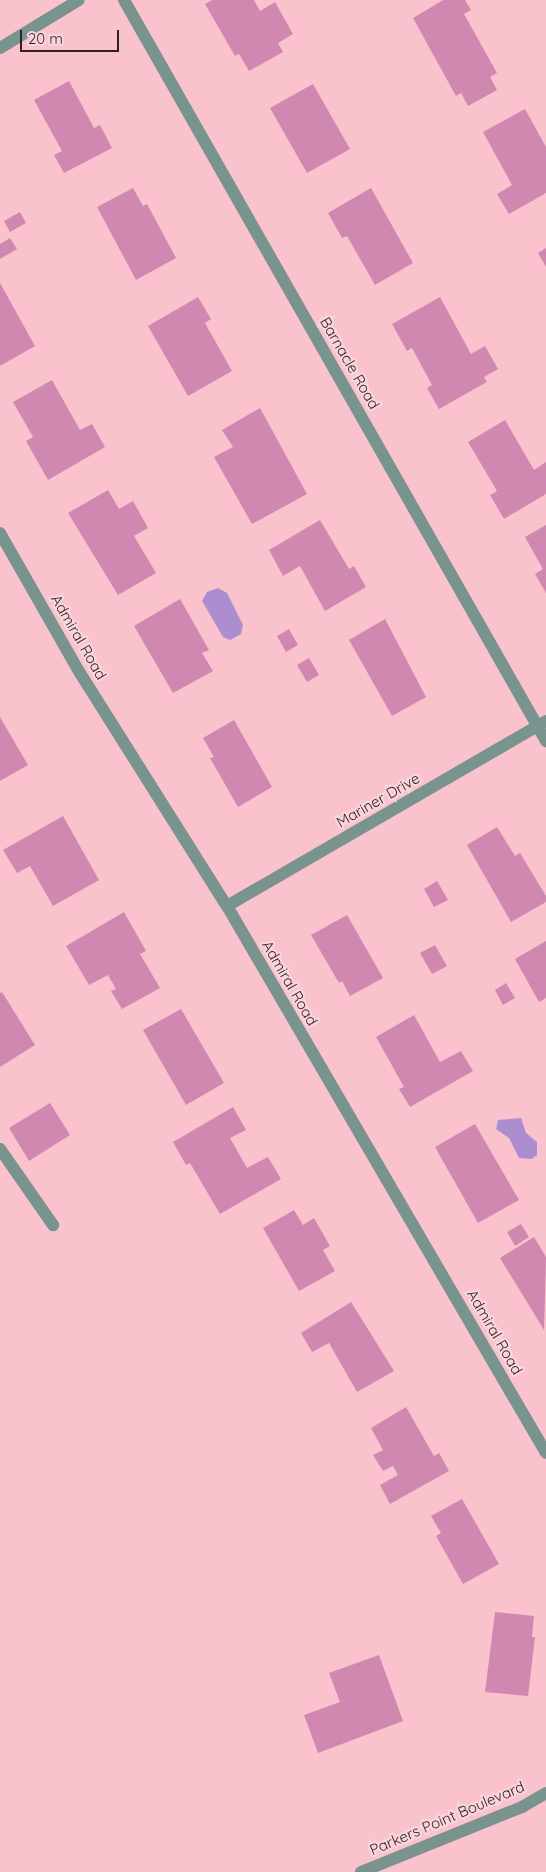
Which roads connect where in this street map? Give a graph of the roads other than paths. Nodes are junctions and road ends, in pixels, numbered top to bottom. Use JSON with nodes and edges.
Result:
{"nodes":[{"id":1,"x":80,"y":0,"type":"edge"},
{"id":2,"x":124,"y":0,"type":"edge"},
{"id":3,"x":0,"y":48,"type":"edge"},
{"id":4,"x":0,"y":533,"type":"edge"},
{"id":5,"x":542,"y":724,"type":"edge"},
{"id":6,"x":546,"y":741,"type":"edge"},
{"id":7,"x":227,"y":906,"type":"junction"},
{"id":8,"x":0,"y":1150,"type":"edge"},
{"id":9,"x":53,"y":1225,"type":"dead end"},
{"id":10,"x":546,"y":1453,"type":"edge"},
{"id":11,"x":546,"y":1793,"type":"edge"},
{"id":12,"x":361,"y":1872,"type":"edge"}],
"edges":[{"from":1,"to":3,"type":"street"},
{"from":2,"to":5,"type":"street","name":"Barnacle Road"},
{"from":4,"to":7,"type":"street","name":"Admiral Road"},
{"from":5,"to":6,"type":"street","name":"Barnacle Road"},
{"from":5,"to":7,"type":"street","name":"Mariner Drive"},
{"from":7,"to":10,"type":"street","name":"Admiral Road"},
{"from":8,"to":9,"type":"street"},
{"from":11,"to":12,"type":"street","name":"Parkers Point Boulevard"}]}
